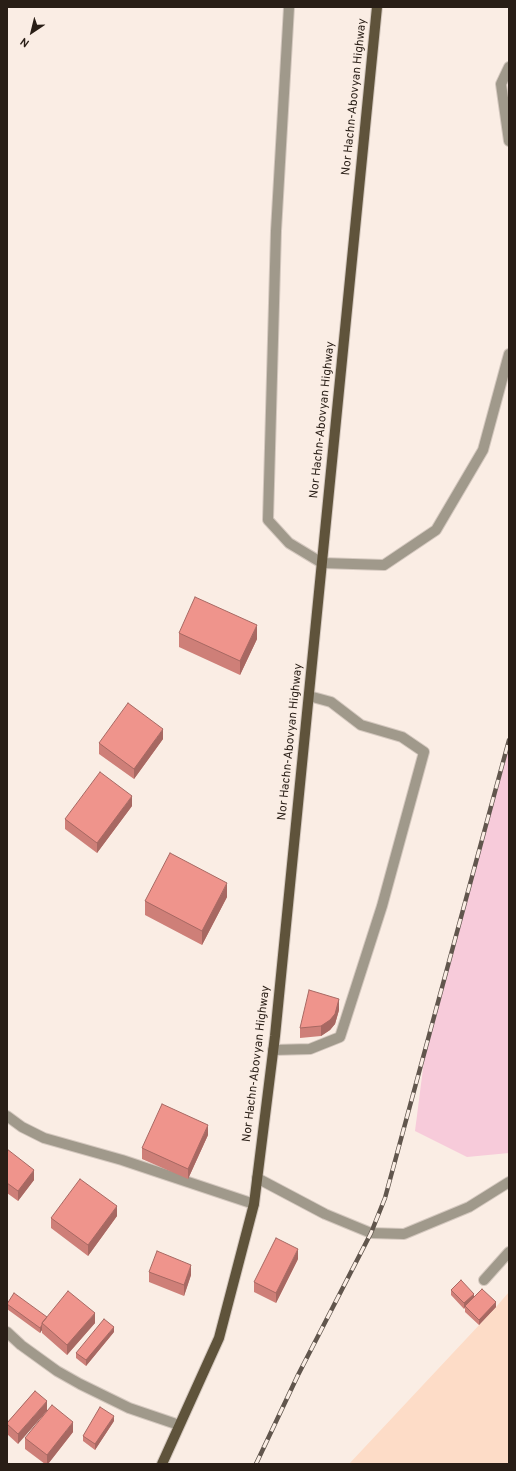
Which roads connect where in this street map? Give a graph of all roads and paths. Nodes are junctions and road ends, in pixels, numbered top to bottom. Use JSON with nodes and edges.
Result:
{"nodes":[{"id":1,"x":289,"y":7,"type":"edge"},
{"id":2,"x":377,"y":7,"type":"edge"},
{"id":3,"x":509,"y":67,"type":"edge"},
{"id":4,"x":509,"y":141,"type":"edge"},
{"id":5,"x":509,"y":354,"type":"edge"},
{"id":6,"x":322,"y":563,"type":"junction"},
{"id":7,"x":309,"y":696,"type":"junction"},
{"id":8,"x":273,"y":1050,"type":"junction"},
{"id":9,"x":7,"y":1116,"type":"edge"},
{"id":10,"x":257,"y":1178,"type":"junction"},
{"id":11,"x":509,"y":1182,"type":"edge"},
{"id":12,"x":254,"y":1204,"type":"junction"},
{"id":13,"x":509,"y":1252,"type":"edge"},
{"id":14,"x":484,"y":1280,"type":"dead end"},
{"id":15,"x":7,"y":1332,"type":"edge"},
{"id":16,"x":179,"y":1426,"type":"junction"},
{"id":17,"x":162,"y":1464,"type":"edge"}],
"edges":[{"from":1,"to":6,"type":"street"},
{"from":2,"to":6,"type":"main road","name":"Nor Hachn-Abovyan Highway"},
{"from":3,"to":4,"type":"street"},
{"from":5,"to":6,"type":"street"},
{"from":6,"to":7,"type":"main road","name":"Nor Hachn-Abovyan Highway"},
{"from":7,"to":8,"type":"main road","name":"Nor Hachn-Abovyan Highway"},
{"from":7,"to":8,"type":"street"},
{"from":8,"to":10,"type":"main road","name":"Nor Hachn-Abovyan Highway"},
{"from":9,"to":12,"type":"street"},
{"from":10,"to":11,"type":"street"},
{"from":10,"to":12,"type":"main road","name":"Nor Hachn-Abovyan Highway"},
{"from":12,"to":16,"type":"main road","name":"Nor Hachn-Abovyan Highway"},
{"from":13,"to":14,"type":"street"},
{"from":15,"to":16,"type":"street"},
{"from":16,"to":17,"type":"main road","name":"Nor Hachn-Abovyan Highway"}]}
